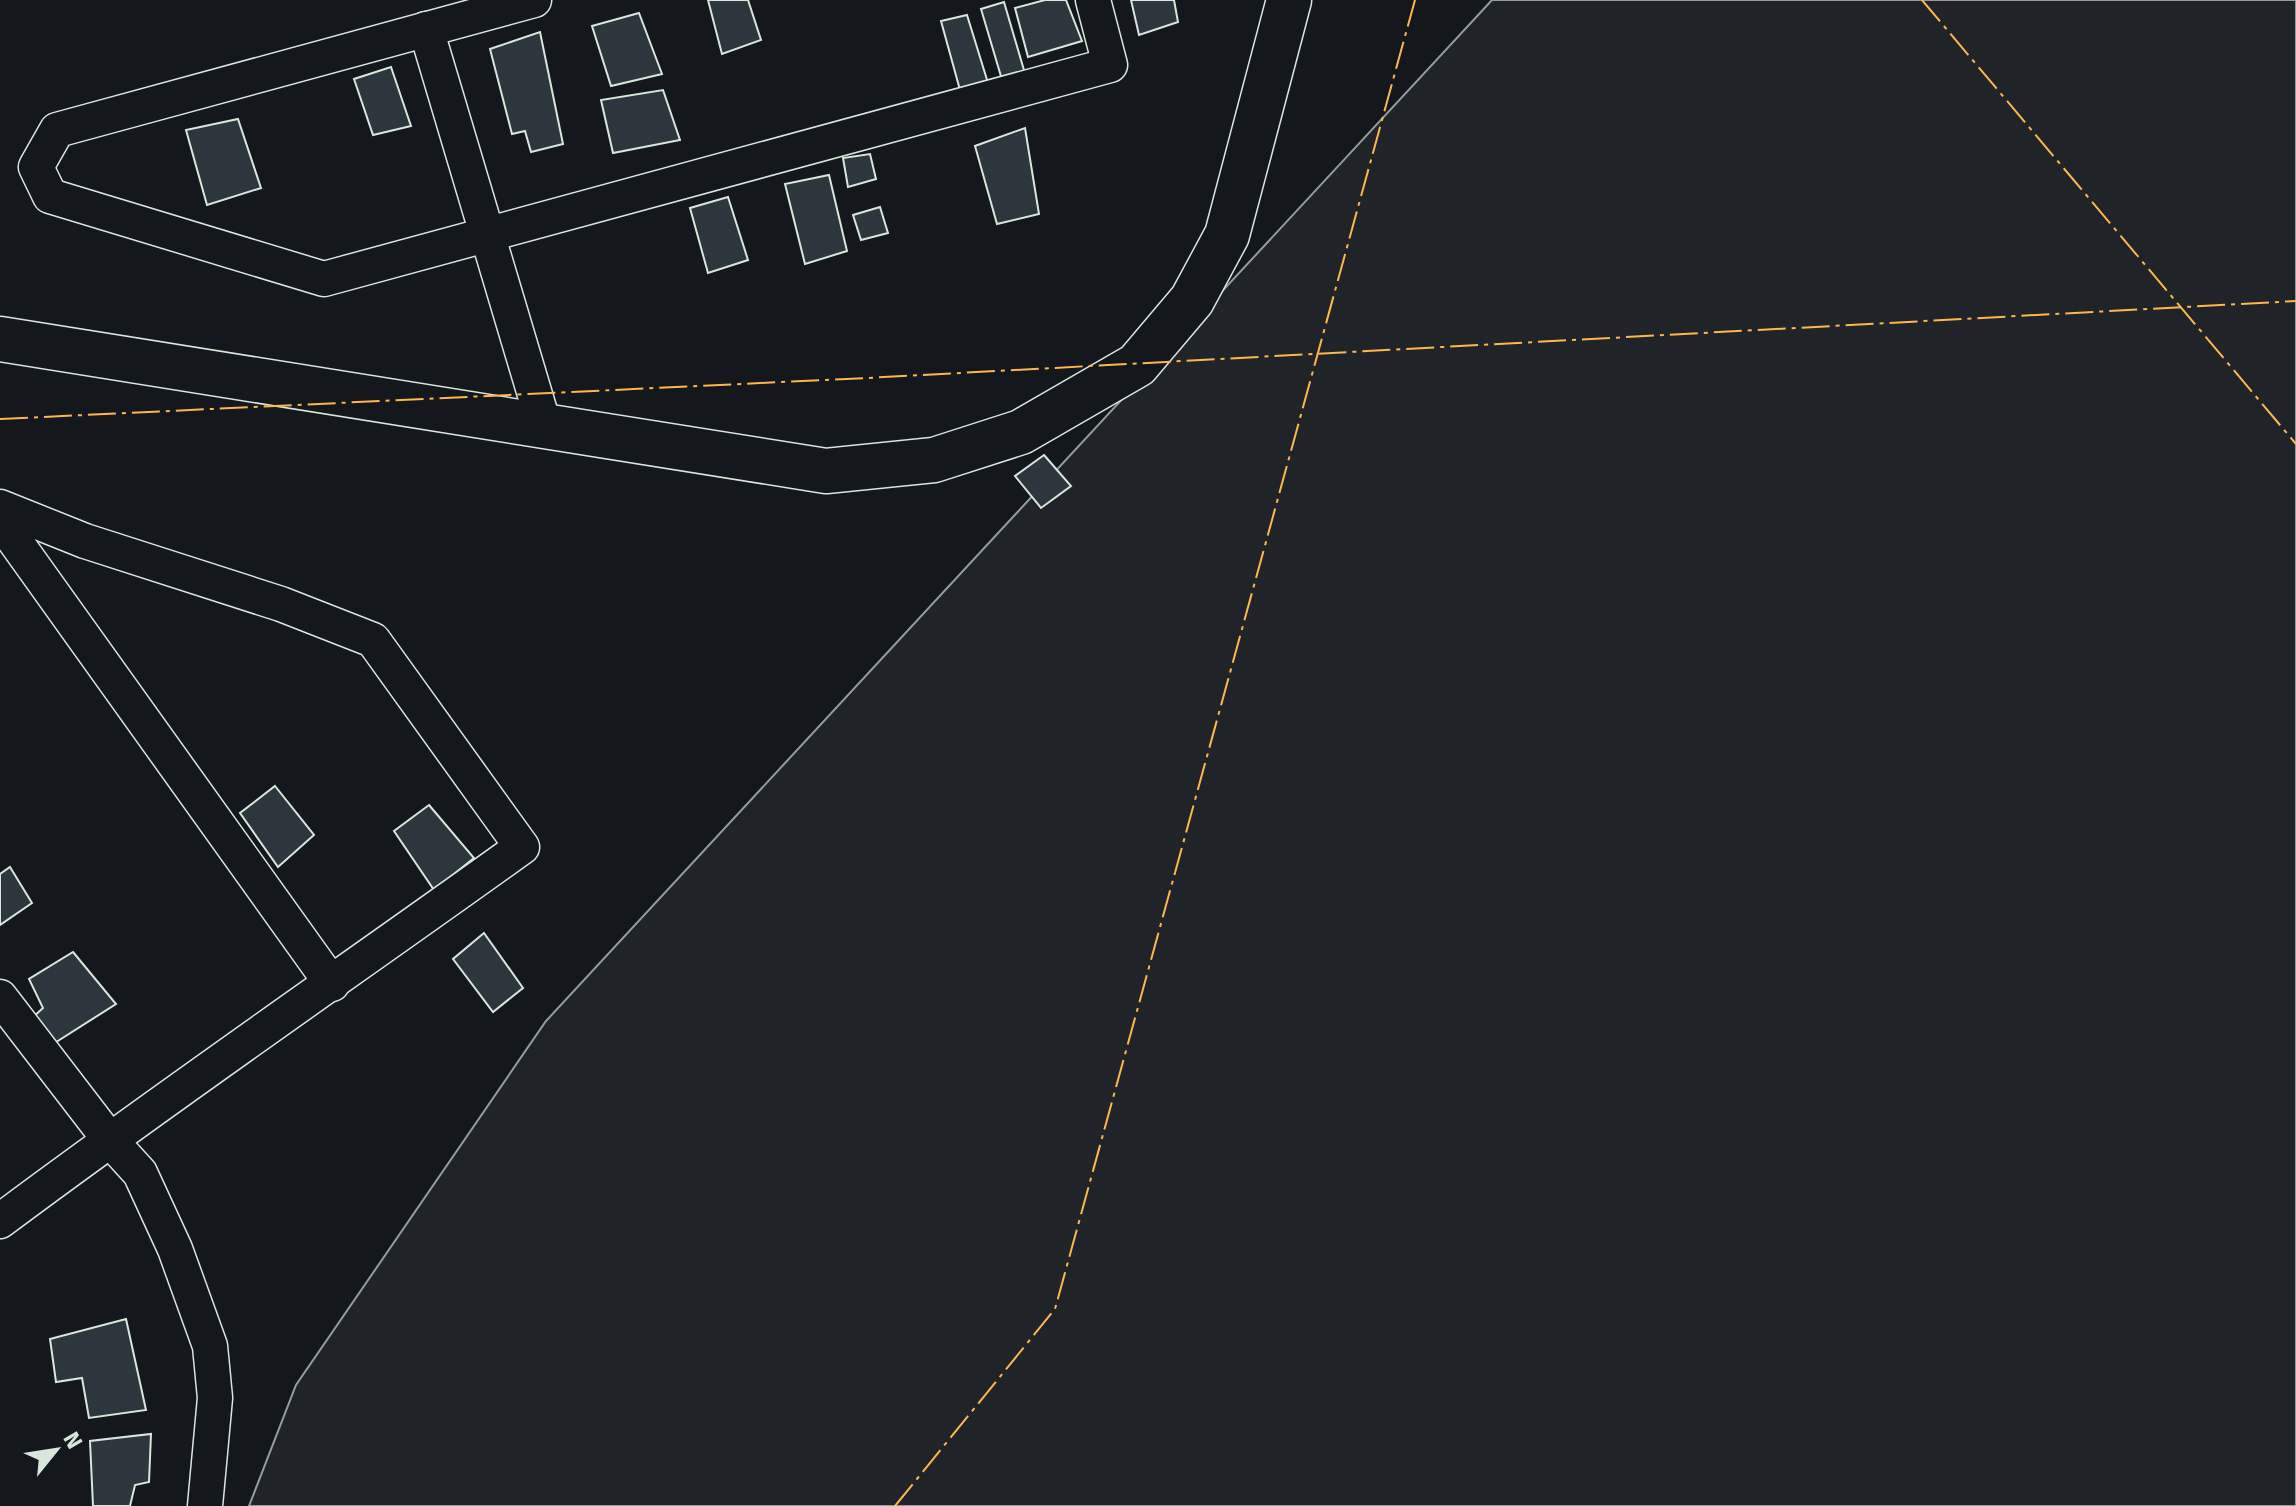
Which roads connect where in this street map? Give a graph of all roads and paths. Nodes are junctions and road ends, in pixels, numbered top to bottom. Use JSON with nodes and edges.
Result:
{"nodes":[{"id":1,"x":534,"y":0,"type":"edge"},
{"id":2,"x":1093,"y":0,"type":"edge"},
{"id":3,"x":1289,"y":0,"type":"edge"},
{"id":4,"x":426,"y":29,"type":"junction"},
{"id":5,"x":487,"y":234,"type":"junction"},
{"id":6,"x":0,"y":339,"type":"edge"},
{"id":7,"x":544,"y":425,"type":"junction"},
{"id":8,"x":0,"y":507,"type":"edge"},
{"id":9,"x":0,"y":520,"type":"edge"},
{"id":10,"x":332,"y":984,"type":"junction"},
{"id":11,"x":0,"y":997,"type":"edge"},
{"id":12,"x":109,"y":1139,"type":"junction"},
{"id":13,"x":0,"y":1221,"type":"edge"},
{"id":14,"x":205,"y":1506,"type":"edge"}],
"edges":[{"from":1,"to":4,"type":"street"},
{"from":2,"to":5,"type":"street"},
{"from":3,"to":7,"type":"street"},
{"from":4,"to":5,"type":"street"},
{"from":4,"to":5,"type":"street"},
{"from":5,"to":7,"type":"street"},
{"from":6,"to":7,"type":"street"},
{"from":8,"to":10,"type":"street"},
{"from":9,"to":10,"type":"street"},
{"from":10,"to":12,"type":"street"},
{"from":11,"to":12,"type":"street"},
{"from":12,"to":13,"type":"street"},
{"from":12,"to":14,"type":"street"}]}
